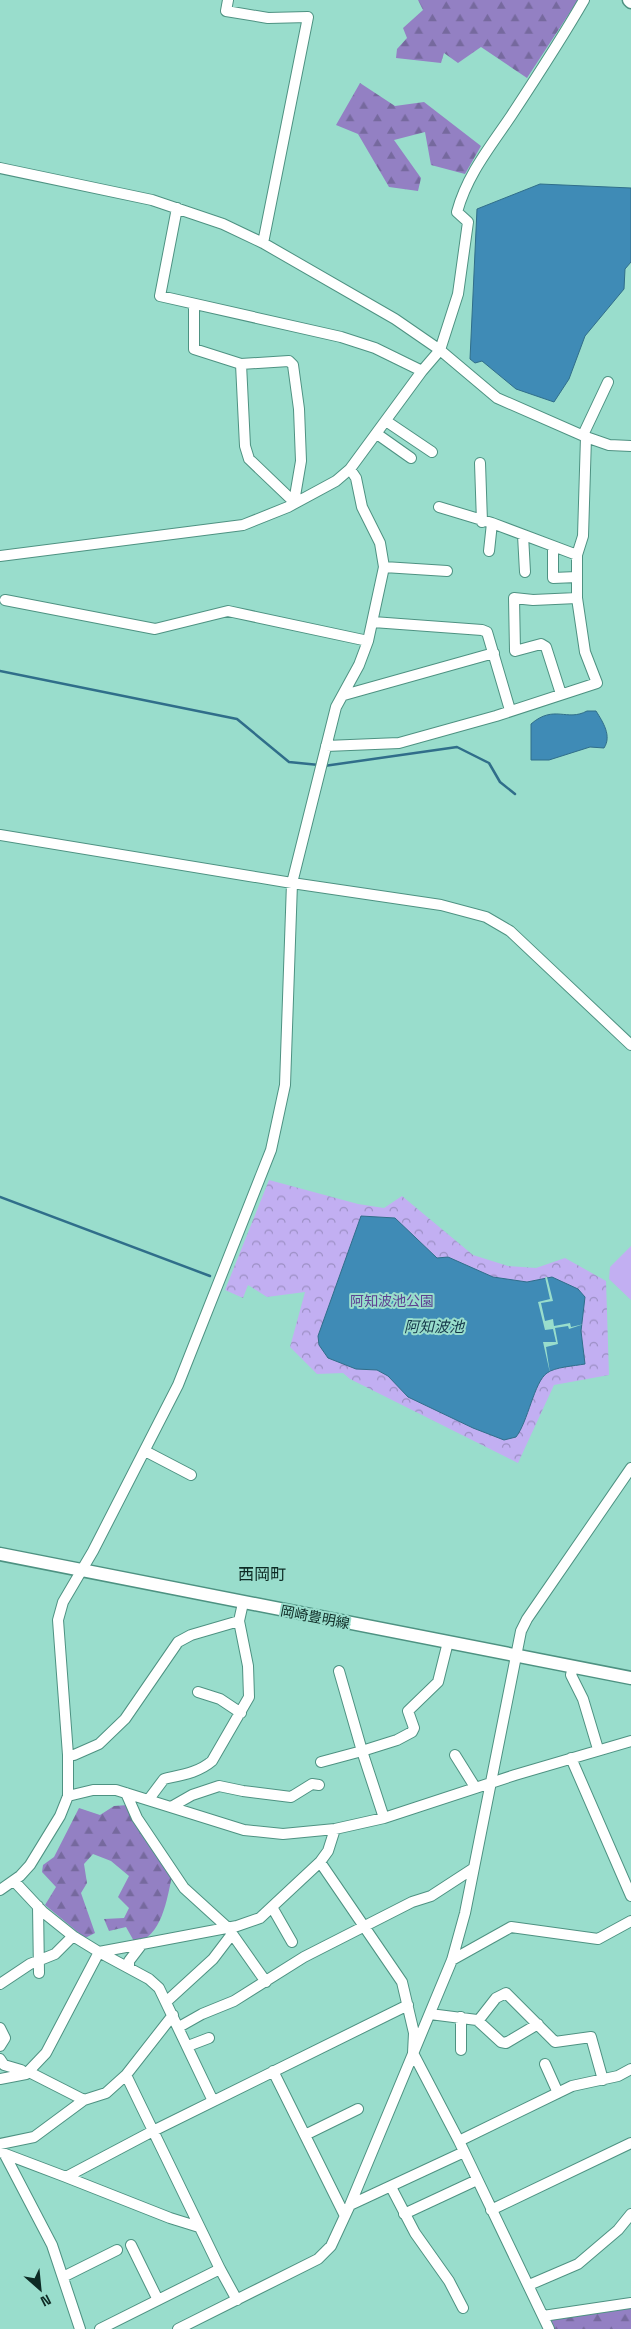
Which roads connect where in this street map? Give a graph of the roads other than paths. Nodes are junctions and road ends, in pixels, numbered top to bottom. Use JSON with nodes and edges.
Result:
{"nodes":[{"id":1,"x":228,"y":0,"type":"edge"},
{"id":2,"x":584,"y":0,"type":"edge"},
{"id":3,"x":0,"y":168,"type":"edge"},
{"id":4,"x":177,"y":208,"type":"junction"},
{"id":5,"x":263,"y":243,"type":"junction"},
{"id":6,"x":194,"y":305,"type":"junction"},
{"id":7,"x":440,"y":350,"type":"junction"},
{"id":8,"x":241,"y":364,"type":"junction"},
{"id":9,"x":422,"y":371,"type":"junction"},
{"id":10,"x":608,"y":382,"type":"dead end"},
{"id":11,"x":386,"y":422,"type":"junction"},
{"id":12,"x":377,"y":434,"type":"junction"},
{"id":13,"x":585,"y":436,"type":"junction"},
{"id":14,"x":631,"y":446,"type":"edge"},
{"id":15,"x":432,"y":452,"type":"dead end"},
{"id":16,"x":411,"y":458,"type":"dead end"},
{"id":17,"x":480,"y":463,"type":"dead end"},
{"id":18,"x":350,"y":468,"type":"junction"},
{"id":19,"x":294,"y":502,"type":"junction"},
{"id":20,"x":439,"y":507,"type":"dead end"},
{"id":21,"x":487,"y":523,"type":"junction"},
{"id":22,"x":523,"y":535,"type":"junction"},
{"id":23,"x":553,"y":546,"type":"junction"},
{"id":24,"x":489,"y":551,"type":"dead end"},
{"id":25,"x":577,"y":555,"type":"junction"},
{"id":26,"x":0,"y":556,"type":"edge"},
{"id":27,"x":384,"y":566,"type":"junction"},
{"id":28,"x":447,"y":571,"type":"dead end"},
{"id":29,"x":525,"y":572,"type":"dead end"},
{"id":30,"x":577,"y":577,"type":"junction"},
{"id":31,"x":577,"y":598,"type":"junction"},
{"id":32,"x":5,"y":600,"type":"dead end"},
{"id":33,"x":373,"y":622,"type":"junction"},
{"id":34,"x":368,"y":641,"type":"junction"},
{"id":35,"x":494,"y":653,"type":"junction"},
{"id":36,"x":561,"y":694,"type":"junction"},
{"id":37,"x":344,"y":695,"type":"junction"},
{"id":38,"x":510,"y":710,"type":"junction"},
{"id":39,"x":326,"y":746,"type":"junction"},
{"id":40,"x":0,"y":835,"type":"edge"},
{"id":41,"x":292,"y":883,"type":"junction"},
{"id":42,"x":631,"y":1045,"type":"edge"},
{"id":43,"x":145,"y":1451,"type":"junction"},
{"id":44,"x":631,"y":1468,"type":"edge"},
{"id":45,"x":191,"y":1475,"type":"dead end"},
{"id":46,"x":0,"y":1554,"type":"edge"},
{"id":47,"x":82,"y":1570,"type":"junction"},
{"id":48,"x":243,"y":1602,"type":"junction"},
{"id":49,"x":239,"y":1621,"type":"junction"},
{"id":50,"x":448,"y":1642,"type":"junction"},
{"id":51,"x":515,"y":1656,"type":"junction"},
{"id":52,"x":572,"y":1667,"type":"junction"},
{"id":53,"x":338,"y":1671,"type":"dead end"},
{"id":54,"x":631,"y":1678,"type":"edge"},
{"id":55,"x":198,"y":1692,"type":"dead end"},
{"id":56,"x":241,"y":1713,"type":"junction"},
{"id":57,"x":631,"y":1741,"type":"edge"},
{"id":58,"x":598,"y":1749,"type":"junction"},
{"id":59,"x":362,"y":1751,"type":"junction"},
{"id":60,"x":68,"y":1755,"type":"junction"},
{"id":61,"x":455,"y":1755,"type":"dead end"},
{"id":62,"x":571,"y":1758,"type":"junction"},
{"id":63,"x":321,"y":1762,"type":"dead end"},
{"id":64,"x":491,"y":1783,"type":"junction"},
{"id":65,"x":320,"y":1785,"type":"dead end"},
{"id":66,"x":475,"y":1787,"type":"junction"},
{"id":67,"x":126,"y":1793,"type":"junction"},
{"id":68,"x":68,"y":1796,"type":"junction"},
{"id":69,"x":149,"y":1800,"type":"junction"},
{"id":70,"x":171,"y":1807,"type":"junction"},
{"id":71,"x":384,"y":1818,"type":"junction"},
{"id":72,"x":335,"y":1829,"type":"junction"},
{"id":73,"x":320,"y":1862,"type":"junction"},
{"id":74,"x":474,"y":1868,"type":"junction"},
{"id":75,"x":14,"y":1880,"type":"junction"},
{"id":76,"x":0,"y":1890,"type":"edge"},
{"id":77,"x":631,"y":1896,"type":"edge"},
{"id":78,"x":38,"y":1906,"type":"junction"},
{"id":79,"x":272,"y":1907,"type":"junction"},
{"id":80,"x":631,"y":1921,"type":"edge"},
{"id":81,"x":364,"y":1927,"type":"junction"},
{"id":82,"x":230,"y":1931,"type":"junction"},
{"id":83,"x":73,"y":1936,"type":"junction"},
{"id":84,"x":292,"y":1942,"type":"dead end"},
{"id":85,"x":142,"y":1944,"type":"junction"},
{"id":86,"x":99,"y":1952,"type":"junction"},
{"id":87,"x":38,"y":1960,"type":"junction"},
{"id":88,"x":452,"y":1960,"type":"junction"},
{"id":89,"x":129,"y":1968,"type":"junction"},
{"id":90,"x":39,"y":1973,"type":"dead end"},
{"id":91,"x":266,"y":1982,"type":"junction"},
{"id":92,"x":0,"y":1984,"type":"edge"},
{"id":93,"x":166,"y":2002,"type":"junction"},
{"id":94,"x":408,"y":2005,"type":"junction"},
{"id":95,"x":430,"y":2014,"type":"junction"},
{"id":96,"x":172,"y":2015,"type":"junction"},
{"id":97,"x":461,"y":2017,"type":"junction"},
{"id":98,"x":478,"y":2021,"type":"junction"},
{"id":99,"x":538,"y":2024,"type":"junction"},
{"id":100,"x":179,"y":2027,"type":"junction"},
{"id":101,"x":0,"y":2028,"type":"edge"},
{"id":102,"x":209,"y":2038,"type":"dead end"},
{"id":103,"x":0,"y":2046,"type":"edge"},
{"id":104,"x":188,"y":2046,"type":"junction"},
{"id":105,"x":461,"y":2050,"type":"dead end"},
{"id":106,"x":413,"y":2053,"type":"junction"},
{"id":107,"x":0,"y":2059,"type":"edge"},
{"id":108,"x":544,"y":2064,"type":"dead end"},
{"id":109,"x":631,"y":2069,"type":"edge"},
{"id":110,"x":274,"y":2071,"type":"junction"},
{"id":111,"x":27,"y":2073,"type":"junction"},
{"id":112,"x":126,"y":2075,"type":"junction"},
{"id":113,"x":0,"y":2079,"type":"edge"},
{"id":114,"x":603,"y":2080,"type":"junction"},
{"id":115,"x":558,"y":2093,"type":"junction"},
{"id":116,"x":84,"y":2100,"type":"junction"},
{"id":117,"x":213,"y":2101,"type":"junction"},
{"id":118,"x":358,"y":2109,"type":"dead end"},
{"id":119,"x":153,"y":2131,"type":"junction"},
{"id":120,"x":305,"y":2135,"type":"junction"},
{"id":121,"x":459,"y":2141,"type":"junction"},
{"id":122,"x":631,"y":2143,"type":"edge"},
{"id":123,"x":0,"y":2144,"type":"edge"},
{"id":124,"x":464,"y":2152,"type":"junction"},
{"id":125,"x":2,"y":2154,"type":"edge"},
{"id":126,"x":66,"y":2177,"type":"junction"},
{"id":127,"x":477,"y":2180,"type":"junction"},
{"id":128,"x":391,"y":2187,"type":"junction"},
{"id":129,"x":350,"y":2205,"type":"junction"},
{"id":130,"x":491,"y":2210,"type":"junction"},
{"id":131,"x":404,"y":2214,"type":"junction"},
{"id":132,"x":631,"y":2214,"type":"edge"},
{"id":133,"x":345,"y":2216,"type":"junction"},
{"id":134,"x":199,"y":2227,"type":"junction"},
{"id":135,"x":131,"y":2245,"type":"dead end"},
{"id":136,"x":117,"y":2250,"type":"dead end"},
{"id":137,"x":220,"y":2269,"type":"junction"},
{"id":138,"x":63,"y":2277,"type":"junction"},
{"id":139,"x":529,"y":2285,"type":"junction"},
{"id":140,"x":158,"y":2300,"type":"junction"},
{"id":141,"x":237,"y":2300,"type":"junction"},
{"id":142,"x":631,"y":2303,"type":"edge"},
{"id":143,"x":463,"y":2308,"type":"dead end"},
{"id":144,"x":543,"y":2316,"type":"junction"},
{"id":145,"x":80,"y":2329,"type":"edge"},
{"id":146,"x":100,"y":2329,"type":"edge"},
{"id":147,"x":178,"y":2329,"type":"edge"},
{"id":148,"x":549,"y":2329,"type":"edge"}],
"edges":[{"from":1,"to":5,"type":"street"},
{"from":2,"to":7,"type":"street"},
{"from":3,"to":4,"type":"street"},
{"from":4,"to":5,"type":"street"},
{"from":4,"to":6,"type":"street"},
{"from":5,"to":7,"type":"street"},
{"from":6,"to":8,"type":"street"},
{"from":6,"to":9,"type":"street"},
{"from":7,"to":9,"type":"street"},
{"from":7,"to":13,"type":"street"},
{"from":8,"to":19,"type":"street"},
{"from":8,"to":19,"type":"street"},
{"from":9,"to":11,"type":"street"},
{"from":10,"to":13,"type":"street"},
{"from":11,"to":12,"type":"street"},
{"from":11,"to":15,"type":"street"},
{"from":12,"to":16,"type":"street"},
{"from":12,"to":18,"type":"street"},
{"from":13,"to":14,"type":"street"},
{"from":13,"to":25,"type":"street"},
{"from":17,"to":21,"type":"street"},
{"from":18,"to":19,"type":"street"},
{"from":18,"to":27,"type":"street"},
{"from":19,"to":26,"type":"street"},
{"from":20,"to":21,"type":"street"},
{"from":21,"to":22,"type":"street"},
{"from":21,"to":24,"type":"street"},
{"from":22,"to":23,"type":"street"},
{"from":22,"to":29,"type":"street"},
{"from":23,"to":25,"type":"street"},
{"from":23,"to":30,"type":"street"},
{"from":25,"to":30,"type":"street"},
{"from":27,"to":28,"type":"street"},
{"from":27,"to":33,"type":"street"},
{"from":30,"to":31,"type":"street"},
{"from":31,"to":36,"type":"street"},
{"from":31,"to":36,"type":"street"},
{"from":32,"to":34,"type":"street"},
{"from":33,"to":34,"type":"street"},
{"from":33,"to":35,"type":"street"},
{"from":34,"to":37,"type":"street"},
{"from":35,"to":37,"type":"street"},
{"from":35,"to":38,"type":"street"},
{"from":36,"to":38,"type":"street"},
{"from":37,"to":39,"type":"street"},
{"from":38,"to":39,"type":"street"},
{"from":39,"to":41,"type":"street"},
{"from":40,"to":41,"type":"street"},
{"from":41,"to":42,"type":"street"},
{"from":41,"to":43,"type":"street"},
{"from":43,"to":45,"type":"street"},
{"from":43,"to":47,"type":"street"},
{"from":44,"to":51,"type":"street"},
{"from":46,"to":47,"type":"main road","name":"岡崎豊明線"},
{"from":47,"to":48,"type":"main road","name":"岡崎豊明線"},
{"from":47,"to":60,"type":"street"},
{"from":48,"to":49,"type":"street"},
{"from":48,"to":50,"type":"main road","name":"岡崎豊明線"},
{"from":49,"to":56,"type":"street"},
{"from":49,"to":60,"type":"street"},
{"from":50,"to":51,"type":"main road","name":"岡崎豊明線"},
{"from":50,"to":59,"type":"street"},
{"from":51,"to":52,"type":"main road","name":"岡崎豊明線"},
{"from":51,"to":64,"type":"street"},
{"from":52,"to":54,"type":"main road","name":"岡崎豊明線"},
{"from":52,"to":58,"type":"street"},
{"from":53,"to":59,"type":"street"},
{"from":55,"to":56,"type":"street"},
{"from":56,"to":69,"type":"street"},
{"from":57,"to":58,"type":"street"},
{"from":58,"to":62,"type":"street"},
{"from":59,"to":63,"type":"street"},
{"from":59,"to":71,"type":"street"},
{"from":60,"to":68,"type":"street"},
{"from":61,"to":66,"type":"street"},
{"from":62,"to":64,"type":"street"},
{"from":62,"to":77,"type":"street"},
{"from":64,"to":66,"type":"street"},
{"from":64,"to":74,"type":"street"},
{"from":65,"to":70,"type":"street"},
{"from":66,"to":71,"type":"street"},
{"from":67,"to":68,"type":"street"},
{"from":67,"to":69,"type":"street"},
{"from":67,"to":82,"type":"street"},
{"from":68,"to":75,"type":"street"},
{"from":69,"to":70,"type":"street"},
{"from":70,"to":72,"type":"street"},
{"from":71,"to":72,"type":"street"},
{"from":72,"to":73,"type":"street"},
{"from":73,"to":79,"type":"street"},
{"from":73,"to":81,"type":"street"},
{"from":74,"to":81,"type":"street"},
{"from":74,"to":88,"type":"street"},
{"from":75,"to":76,"type":"street"},
{"from":75,"to":78,"type":"street"},
{"from":78,"to":83,"type":"street"},
{"from":78,"to":87,"type":"street"},
{"from":79,"to":82,"type":"street"},
{"from":79,"to":84,"type":"street"},
{"from":80,"to":88,"type":"street"},
{"from":81,"to":91,"type":"street"},
{"from":81,"to":94,"type":"street"},
{"from":82,"to":85,"type":"street"},
{"from":82,"to":91,"type":"street"},
{"from":82,"to":93,"type":"street"},
{"from":83,"to":86,"type":"street"},
{"from":83,"to":87,"type":"street"},
{"from":85,"to":86,"type":"street"},
{"from":85,"to":89,"type":"street"},
{"from":86,"to":89,"type":"street"},
{"from":86,"to":111,"type":"street"},
{"from":87,"to":90,"type":"street"},
{"from":87,"to":92,"type":"street"},
{"from":88,"to":95,"type":"street"},
{"from":89,"to":93,"type":"street"},
{"from":91,"to":100,"type":"street"},
{"from":93,"to":96,"type":"street"},
{"from":94,"to":106,"type":"street"},
{"from":94,"to":110,"type":"street"},
{"from":95,"to":97,"type":"street"},
{"from":95,"to":106,"type":"street"},
{"from":96,"to":100,"type":"street"},
{"from":96,"to":112,"type":"street"},
{"from":97,"to":98,"type":"street"},
{"from":97,"to":105,"type":"street"},
{"from":98,"to":99,"type":"street"},
{"from":98,"to":99,"type":"street"},
{"from":99,"to":114,"type":"street"},
{"from":100,"to":104,"type":"street"},
{"from":101,"to":103,"type":"street"},
{"from":102,"to":104,"type":"street"},
{"from":104,"to":117,"type":"street"},
{"from":106,"to":121,"type":"street"},
{"from":106,"to":129,"type":"street"},
{"from":107,"to":111,"type":"street"},
{"from":108,"to":115,"type":"street"},
{"from":109,"to":114,"type":"street"},
{"from":110,"to":117,"type":"street"},
{"from":110,"to":120,"type":"street"},
{"from":111,"to":113,"type":"street"},
{"from":111,"to":116,"type":"street"},
{"from":112,"to":116,"type":"street"},
{"from":112,"to":119,"type":"street"},
{"from":114,"to":115,"type":"street"},
{"from":115,"to":121,"type":"street"},
{"from":116,"to":123,"type":"street"},
{"from":117,"to":119,"type":"street"},
{"from":118,"to":120,"type":"street"},
{"from":119,"to":126,"type":"street"},
{"from":119,"to":134,"type":"street"},
{"from":120,"to":133,"type":"street"},
{"from":121,"to":124,"type":"street"},
{"from":122,"to":130,"type":"street"},
{"from":124,"to":127,"type":"street"},
{"from":124,"to":128,"type":"street"},
{"from":125,"to":126,"type":"street"},
{"from":125,"to":138,"type":"street"},
{"from":126,"to":134,"type":"street"},
{"from":127,"to":130,"type":"street"},
{"from":127,"to":131,"type":"street"},
{"from":128,"to":129,"type":"street"},
{"from":128,"to":131,"type":"street"},
{"from":129,"to":133,"type":"street"},
{"from":130,"to":139,"type":"street"},
{"from":131,"to":143,"type":"street"},
{"from":132,"to":139,"type":"street"},
{"from":133,"to":141,"type":"street"},
{"from":134,"to":137,"type":"street"},
{"from":135,"to":140,"type":"street"},
{"from":136,"to":138,"type":"street"},
{"from":137,"to":140,"type":"street"},
{"from":137,"to":141,"type":"street"},
{"from":138,"to":145,"type":"street"},
{"from":139,"to":144,"type":"street"},
{"from":140,"to":146,"type":"street"},
{"from":141,"to":147,"type":"street"},
{"from":142,"to":144,"type":"street"},
{"from":144,"to":148,"type":"street"}]}
